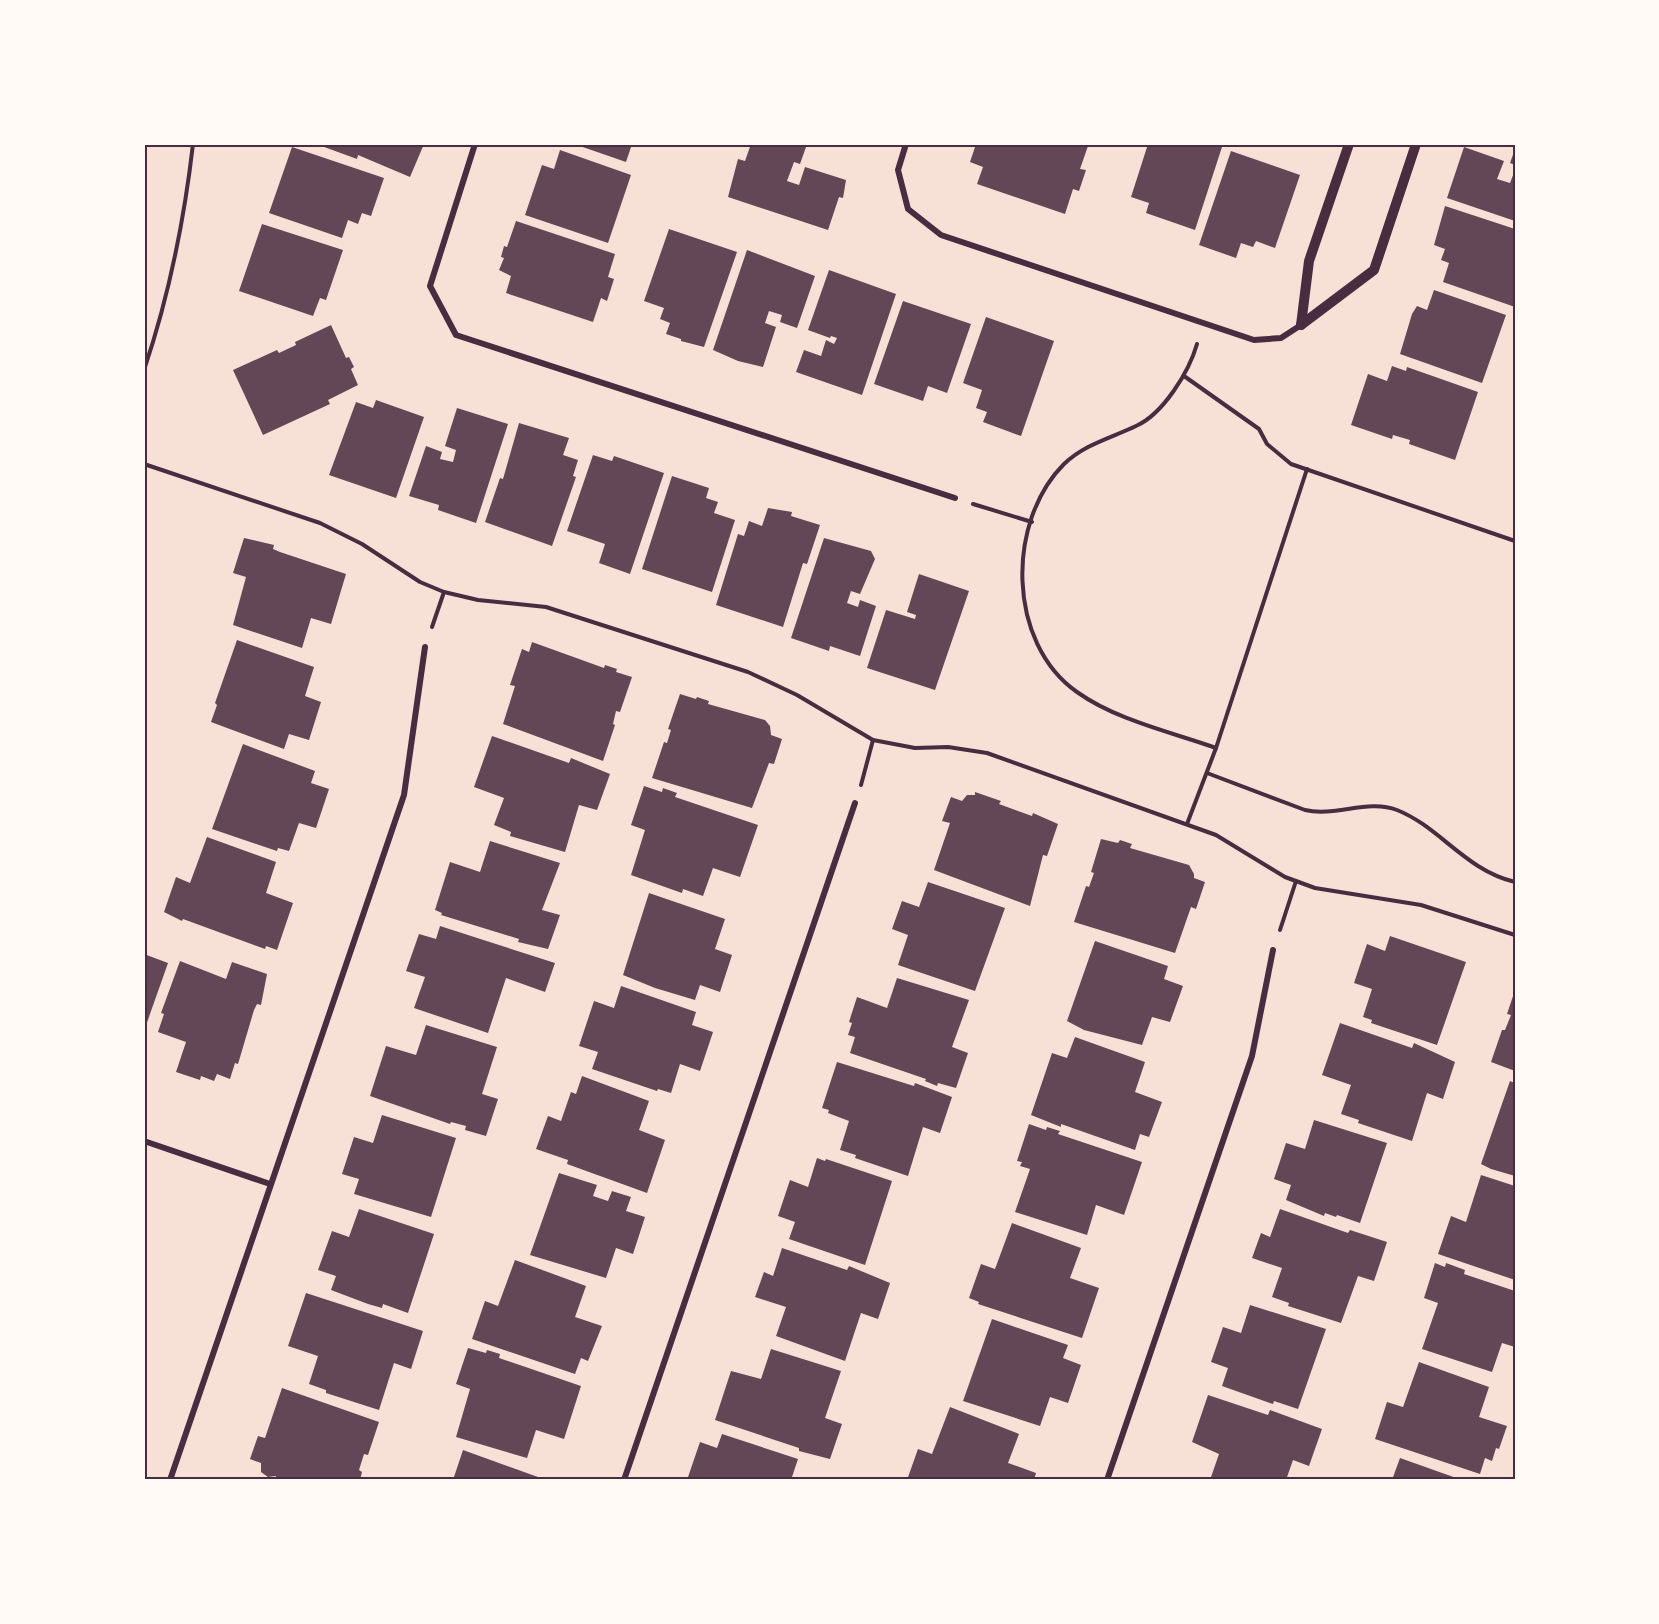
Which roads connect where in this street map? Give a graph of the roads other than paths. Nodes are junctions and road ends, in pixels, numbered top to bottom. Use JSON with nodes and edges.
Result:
{"nodes":[{"id":1,"x":475,"y":144,"type":"edge"},
{"id":2,"x":906,"y":144,"type":"edge"},
{"id":3,"x":1349,"y":144,"type":"edge"},
{"id":4,"x":1416,"y":144,"type":"edge"},
{"id":5,"x":1301,"y":325,"type":"junction"},
{"id":6,"x":955,"y":498,"type":"road end"},
{"id":7,"x":425,"y":647,"type":"dead end"},
{"id":8,"x":855,"y":803,"type":"road end"},
{"id":9,"x":1274,"y":950,"type":"road end"},
{"id":10,"x":144,"y":1141,"type":"edge"},
{"id":11,"x":270,"y":1184,"type":"junction"},
{"id":12,"x":170,"y":1480,"type":"edge"},
{"id":13,"x":624,"y":1480,"type":"edge"},
{"id":14,"x":1107,"y":1480,"type":"edge"}],
"edges":[{"from":1,"to":6,"type":"street"},
{"from":2,"to":5,"type":"street"},
{"from":3,"to":5,"type":"street"},
{"from":4,"to":5,"type":"street"},
{"from":7,"to":11,"type":"street"},
{"from":8,"to":13,"type":"street"},
{"from":9,"to":14,"type":"street"},
{"from":10,"to":11,"type":"street"},
{"from":11,"to":12,"type":"street"}]}
